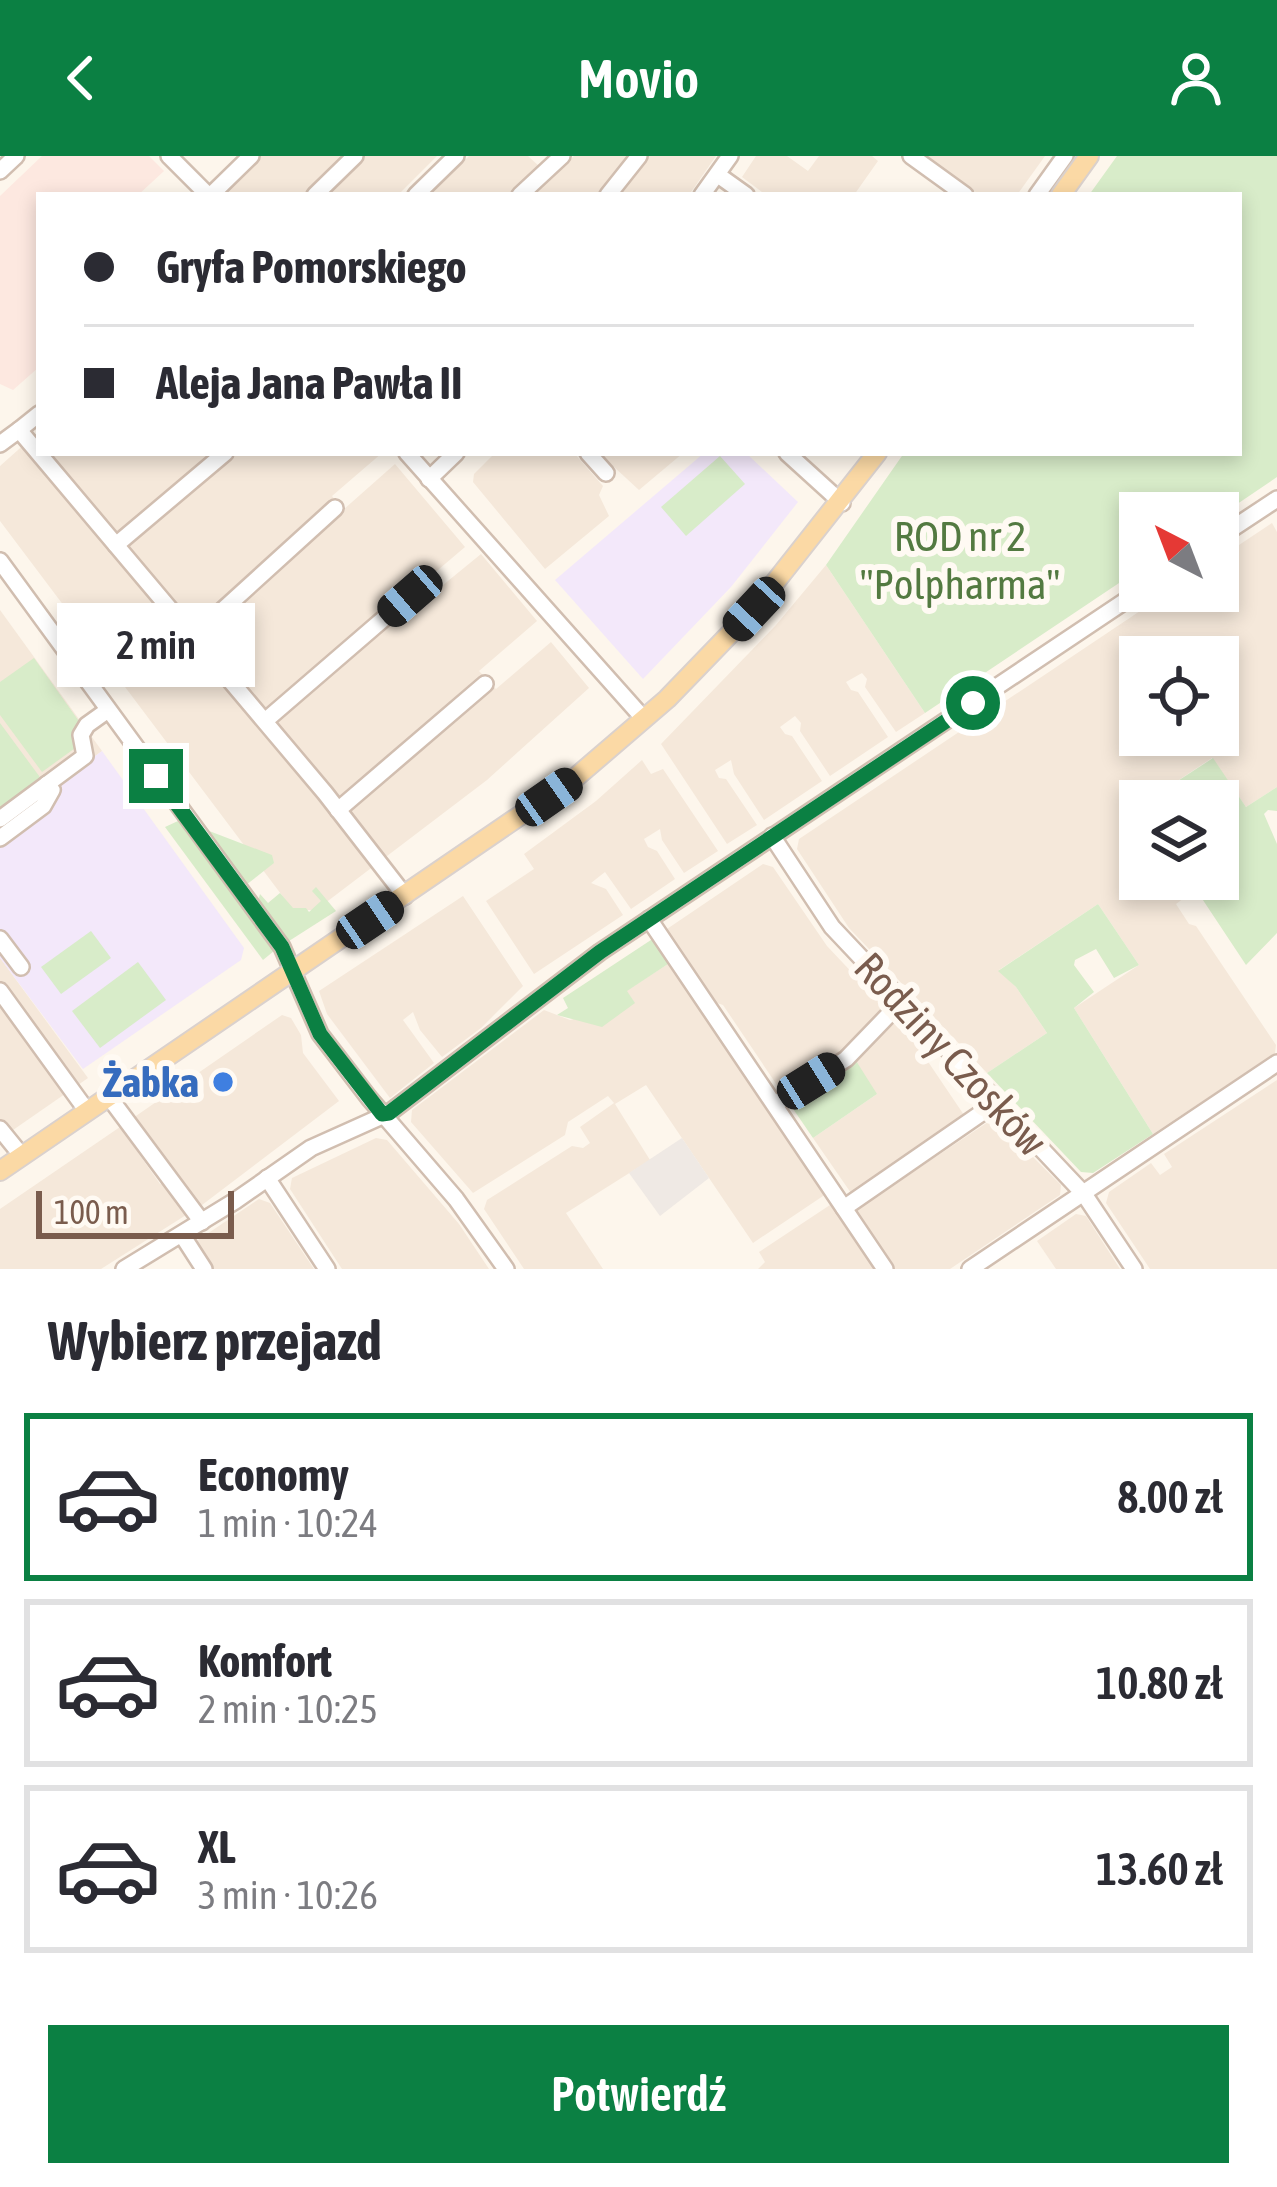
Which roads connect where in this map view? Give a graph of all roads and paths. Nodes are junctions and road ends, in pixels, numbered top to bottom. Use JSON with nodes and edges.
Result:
{"nodes":[{"id":1,"x":16,"y":156,"type":"edge"},
{"id":2,"x":169,"y":156,"type":"edge"},
{"id":3,"x":251,"y":156,"type":"edge"},
{"id":4,"x":356,"y":156,"type":"edge"},
{"id":5,"x":456,"y":156,"type":"edge"},
{"id":6,"x":562,"y":156,"type":"edge"},
{"id":7,"x":639,"y":156,"type":"edge"},
{"id":8,"x":730,"y":156,"type":"edge"},
{"id":9,"x":911,"y":156,"type":"edge"},
{"id":10,"x":1065,"y":156,"type":"edge"},
{"id":11,"x":1089,"y":156,"type":"edge"},
{"id":12,"x":0,"y":171,"type":"edge"},
{"id":13,"x":718,"y":175,"type":"junction"},
{"id":14,"x":207,"y":192,"type":"edge"},
{"id":15,"x":213,"y":192,"type":"edge"},
{"id":16,"x":318,"y":192,"type":"edge"},
{"id":17,"x":419,"y":192,"type":"edge"},
{"id":18,"x":523,"y":192,"type":"edge"},
{"id":19,"x":610,"y":192,"type":"edge"},
{"id":20,"x":704,"y":192,"type":"edge"},
{"id":21,"x":742,"y":192,"type":"edge"},
{"id":22,"x":961,"y":192,"type":"edge"},
{"id":23,"x":1039,"y":192,"type":"edge"},
{"id":24,"x":1063,"y":192,"type":"edge"},
{"id":25,"x":36,"y":416,"type":"edge"},
{"id":26,"x":19,"y":430,"type":"junction"},
{"id":27,"x":0,"y":444,"type":"edge"},
{"id":28,"x":36,"y":447,"type":"edge"},
{"id":29,"x":45,"y":456,"type":"edge"},
{"id":30,"x":221,"y":456,"type":"edge"},
{"id":31,"x":409,"y":456,"type":"edge"},
{"id":32,"x":453,"y":456,"type":"edge"},
{"id":33,"x":591,"y":456,"type":"edge"},
{"id":34,"x":791,"y":456,"type":"edge"},
{"id":35,"x":875,"y":456,"type":"edge"},
{"id":36,"x":606,"y":473,"type":"dead end"},
{"id":37,"x":429,"y":479,"type":"junction"},
{"id":38,"x":1277,"y":499,"type":"edge"},
{"id":39,"x":842,"y":503,"type":"junction"},
{"id":40,"x":335,"y":508,"type":"dead end"},
{"id":41,"x":1239,"y":524,"type":"edge"},
{"id":42,"x":116,"y":545,"type":"junction"},
{"id":43,"x":0,"y":561,"type":"edge"},
{"id":44,"x":410,"y":596,"type":"dead end"},
{"id":45,"x":1119,"y":605,"type":"edge"},
{"id":46,"x":194,"y":637,"type":"junction"},
{"id":47,"x":485,"y":683,"type":"dead end"},
{"id":48,"x":108,"y":710,"type":"junction"},
{"id":49,"x":644,"y":719,"type":"junction"},
{"id":50,"x":265,"y":721,"type":"junction"},
{"id":51,"x":47,"y":784,"type":"junction"},
{"id":52,"x":338,"y":810,"type":"junction"},
{"id":53,"x":0,"y":818,"type":"edge"},
{"id":54,"x":772,"y":836,"type":"junction"},
{"id":55,"x":0,"y":838,"type":"edge"},
{"id":56,"x":404,"y":896,"type":"junction"},
{"id":57,"x":649,"y":919,"type":"junction"},
{"id":58,"x":0,"y":939,"type":"edge"},
{"id":59,"x":20,"y":967,"type":"dead end"},
{"id":60,"x":294,"y":971,"type":"junction"},
{"id":61,"x":0,"y":991,"type":"edge"},
{"id":62,"x":900,"y":1003,"type":"junction"},
{"id":63,"x":1277,"y":1063,"type":"edge"},
{"id":64,"x":109,"y":1096,"type":"junction"},
{"id":65,"x":996,"y":1103,"type":"junction"},
{"id":66,"x":776,"y":1104,"type":"junction"},
{"id":67,"x":87,"y":1112,"type":"junction"},
{"id":68,"x":382,"y":1114,"type":"junction"},
{"id":69,"x":0,"y":1129,"type":"edge"},
{"id":70,"x":22,"y":1156,"type":"junction"},
{"id":71,"x":0,"y":1171,"type":"edge"},
{"id":72,"x":267,"y":1178,"type":"junction"},
{"id":73,"x":1084,"y":1194,"type":"junction"},
{"id":74,"x":844,"y":1208,"type":"junction"},
{"id":75,"x":202,"y":1222,"type":"junction"},
{"id":76,"x":182,"y":1234,"type":"junction"},
{"id":77,"x":124,"y":1269,"type":"edge"},
{"id":78,"x":203,"y":1269,"type":"edge"},
{"id":79,"x":327,"y":1269,"type":"edge"},
{"id":80,"x":506,"y":1269,"type":"edge"},
{"id":81,"x":885,"y":1269,"type":"edge"},
{"id":82,"x":970,"y":1269,"type":"edge"},
{"id":83,"x":1134,"y":1269,"type":"edge"}],
"edges":[{"from":1,"to":12,"type":"street"},
{"from":2,"to":14,"type":"street"},
{"from":3,"to":15,"type":"street"},
{"from":4,"to":16,"type":"street"},
{"from":5,"to":17,"type":"street"},
{"from":6,"to":18,"type":"street"},
{"from":7,"to":19,"type":"street"},
{"from":8,"to":13,"type":"street"},
{"from":9,"to":22,"type":"street"},
{"from":10,"to":23,"type":"street"},
{"from":11,"to":24,"type":"main road"},
{"from":13,"to":20,"type":"street"},
{"from":13,"to":21,"type":"street"},
{"from":25,"to":26,"type":"street"},
{"from":26,"to":27,"type":"street"},
{"from":26,"to":28,"type":"street"},
{"from":29,"to":42,"type":"street"},
{"from":30,"to":42,"type":"street"},
{"from":31,"to":37,"type":"street"},
{"from":32,"to":37,"type":"street"},
{"from":33,"to":36,"type":"street"},
{"from":34,"to":39,"type":"street"},
{"from":35,"to":39,"type":"main road"},
{"from":37,"to":49,"type":"street"},
{"from":38,"to":41,"type":"street"},
{"from":39,"to":49,"type":"main road"},
{"from":40,"to":46,"type":"street"},
{"from":42,"to":46,"type":"street"},
{"from":43,"to":48,"type":"street"},
{"from":44,"to":50,"type":"street"},
{"from":45,"to":54,"type":"street"},
{"from":46,"to":50,"type":"street"},
{"from":47,"to":52,"type":"street"},
{"from":48,"to":51,"type":"street"},
{"from":48,"to":60,"type":"street"},
{"from":49,"to":56,"type":"main road"},
{"from":50,"to":52,"type":"street"},
{"from":51,"to":53,"type":"street"},
{"from":51,"to":55,"type":"street"},
{"from":52,"to":56,"type":"street"},
{"from":54,"to":57,"type":"street"},
{"from":54,"to":62,"type":"street","name":"Rodziny Czosków"},
{"from":56,"to":60,"type":"main road"},
{"from":57,"to":66,"type":"street"},
{"from":57,"to":68,"type":"street"},
{"from":58,"to":59,"type":"street"},
{"from":60,"to":64,"type":"main road"},
{"from":60,"to":68,"type":"street"},
{"from":61,"to":67,"type":"street"},
{"from":62,"to":65,"type":"street","name":"Rodziny Czosków"},
{"from":62,"to":66,"type":"street"},
{"from":63,"to":73,"type":"street"},
{"from":64,"to":67,"type":"main road"},
{"from":64,"to":75,"type":"street"},
{"from":65,"to":73,"type":"street","name":"Rodziny Czosków"},
{"from":65,"to":74,"type":"street"},
{"from":66,"to":74,"type":"street"},
{"from":67,"to":70,"type":"main road"},
{"from":68,"to":72,"type":"street"},
{"from":68,"to":80,"type":"street"},
{"from":69,"to":70,"type":"street"},
{"from":70,"to":71,"type":"main road"},
{"from":72,"to":75,"type":"street"},
{"from":72,"to":79,"type":"street"},
{"from":73,"to":82,"type":"street"},
{"from":73,"to":83,"type":"street","name":"Rodziny Czosków"},
{"from":74,"to":81,"type":"street"},
{"from":75,"to":76,"type":"street"},
{"from":76,"to":77,"type":"street"},
{"from":76,"to":78,"type":"street"}]}
